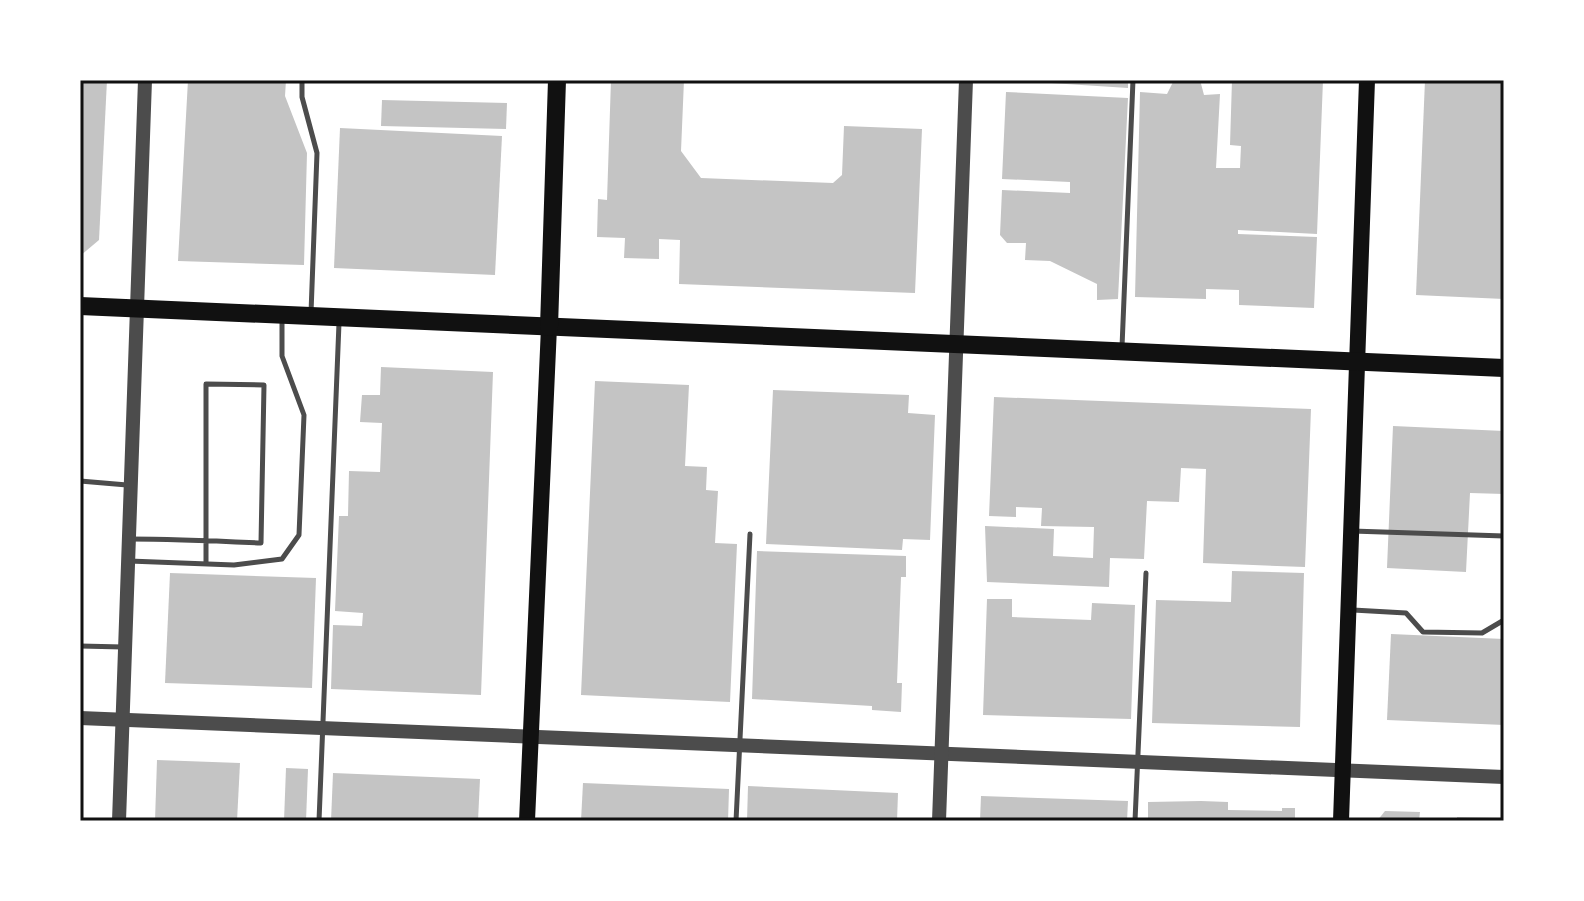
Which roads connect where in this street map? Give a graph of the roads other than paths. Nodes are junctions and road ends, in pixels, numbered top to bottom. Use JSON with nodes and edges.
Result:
{"nodes":[{"id":1,"x":145,"y":80,"type":"edge"},
{"id":2,"x":302,"y":80,"type":"edge"},
{"id":3,"x":557,"y":80,"type":"edge"},
{"id":4,"x":966,"y":80,"type":"edge"},
{"id":5,"x":1133,"y":80,"type":"edge"},
{"id":6,"x":1367,"y":80,"type":"edge"},
{"id":7,"x":80,"y":306,"type":"edge"},
{"id":8,"x":138,"y":308,"type":"junction"},
{"id":9,"x":282,"y":315,"type":"junction"},
{"id":10,"x":311,"y":316,"type":"junction"},
{"id":11,"x":339,"y":318,"type":"junction"},
{"id":12,"x":549,"y":327,"type":"junction"},
{"id":13,"x":956,"y":345,"type":"junction"},
{"id":14,"x":1122,"y":352,"type":"junction"},
{"id":15,"x":1358,"y":361,"type":"junction"},
{"id":16,"x":1504,"y":368,"type":"edge"},
{"id":17,"x":80,"y":481,"type":"edge"},
{"id":18,"x":131,"y":485,"type":"junction"},
{"id":19,"x":1351,"y":531,"type":"junction"},
{"id":20,"x":750,"y":534,"type":"dead end"},
{"id":21,"x":1504,"y":536,"type":"edge"},
{"id":22,"x":129,"y":539,"type":"junction"},
{"id":23,"x":206,"y":540,"type":"junction"},
{"id":24,"x":128,"y":561,"type":"junction"},
{"id":25,"x":206,"y":563,"type":"junction"},
{"id":26,"x":1146,"y":573,"type":"dead end"},
{"id":27,"x":1348,"y":609,"type":"junction"},
{"id":28,"x":1504,"y":620,"type":"edge"},
{"id":29,"x":80,"y":646,"type":"edge"},
{"id":30,"x":124,"y":647,"type":"junction"},
{"id":31,"x":80,"y":718,"type":"edge"},
{"id":32,"x":121,"y":720,"type":"junction"},
{"id":33,"x":322,"y":728,"type":"junction"},
{"id":34,"x":532,"y":737,"type":"junction"},
{"id":35,"x":739,"y":745,"type":"junction"},
{"id":36,"x":943,"y":754,"type":"junction"},
{"id":37,"x":1138,"y":762,"type":"junction"},
{"id":38,"x":1342,"y":770,"type":"junction"},
{"id":39,"x":1504,"y":777,"type":"edge"},
{"id":40,"x":119,"y":821,"type":"edge"},
{"id":41,"x":319,"y":821,"type":"edge"},
{"id":42,"x":527,"y":821,"type":"edge"},
{"id":43,"x":736,"y":821,"type":"edge"},
{"id":44,"x":939,"y":821,"type":"edge"},
{"id":45,"x":1135,"y":821,"type":"edge"},
{"id":46,"x":1341,"y":821,"type":"edge"}],
"edges":[{"from":1,"to":8,"type":"street"},
{"from":2,"to":10,"type":"lane"},
{"from":3,"to":12,"type":"main road"},
{"from":4,"to":13,"type":"street"},
{"from":5,"to":14,"type":"lane"},
{"from":6,"to":15,"type":"main road"},
{"from":7,"to":8,"type":"main road"},
{"from":8,"to":9,"type":"main road"},
{"from":8,"to":18,"type":"street"},
{"from":9,"to":10,"type":"main road"},
{"from":9,"to":25,"type":"lane"},
{"from":10,"to":11,"type":"main road"},
{"from":11,"to":12,"type":"main road"},
{"from":11,"to":33,"type":"lane"},
{"from":12,"to":13,"type":"main road"},
{"from":12,"to":34,"type":"main road"},
{"from":13,"to":14,"type":"main road"},
{"from":13,"to":36,"type":"street"},
{"from":14,"to":15,"type":"main road"},
{"from":15,"to":16,"type":"main road"},
{"from":15,"to":19,"type":"main road"},
{"from":17,"to":18,"type":"lane"},
{"from":18,"to":22,"type":"street"},
{"from":19,"to":21,"type":"lane"},
{"from":19,"to":27,"type":"main road"},
{"from":20,"to":35,"type":"lane"},
{"from":22,"to":23,"type":"lane"},
{"from":22,"to":24,"type":"street"},
{"from":23,"to":23,"type":"lane"},
{"from":23,"to":25,"type":"lane"},
{"from":24,"to":25,"type":"lane"},
{"from":24,"to":30,"type":"street"},
{"from":26,"to":37,"type":"lane"},
{"from":27,"to":28,"type":"lane"},
{"from":27,"to":38,"type":"main road"},
{"from":29,"to":30,"type":"lane"},
{"from":30,"to":32,"type":"street"},
{"from":31,"to":32,"type":"street"},
{"from":32,"to":33,"type":"street"},
{"from":32,"to":40,"type":"street"},
{"from":33,"to":34,"type":"street"},
{"from":33,"to":41,"type":"lane"},
{"from":34,"to":35,"type":"street"},
{"from":34,"to":42,"type":"main road"},
{"from":35,"to":36,"type":"street"},
{"from":35,"to":43,"type":"lane"},
{"from":36,"to":37,"type":"street"},
{"from":36,"to":44,"type":"street"},
{"from":37,"to":38,"type":"street"},
{"from":37,"to":45,"type":"lane"},
{"from":38,"to":39,"type":"street"},
{"from":38,"to":46,"type":"main road"}]}
